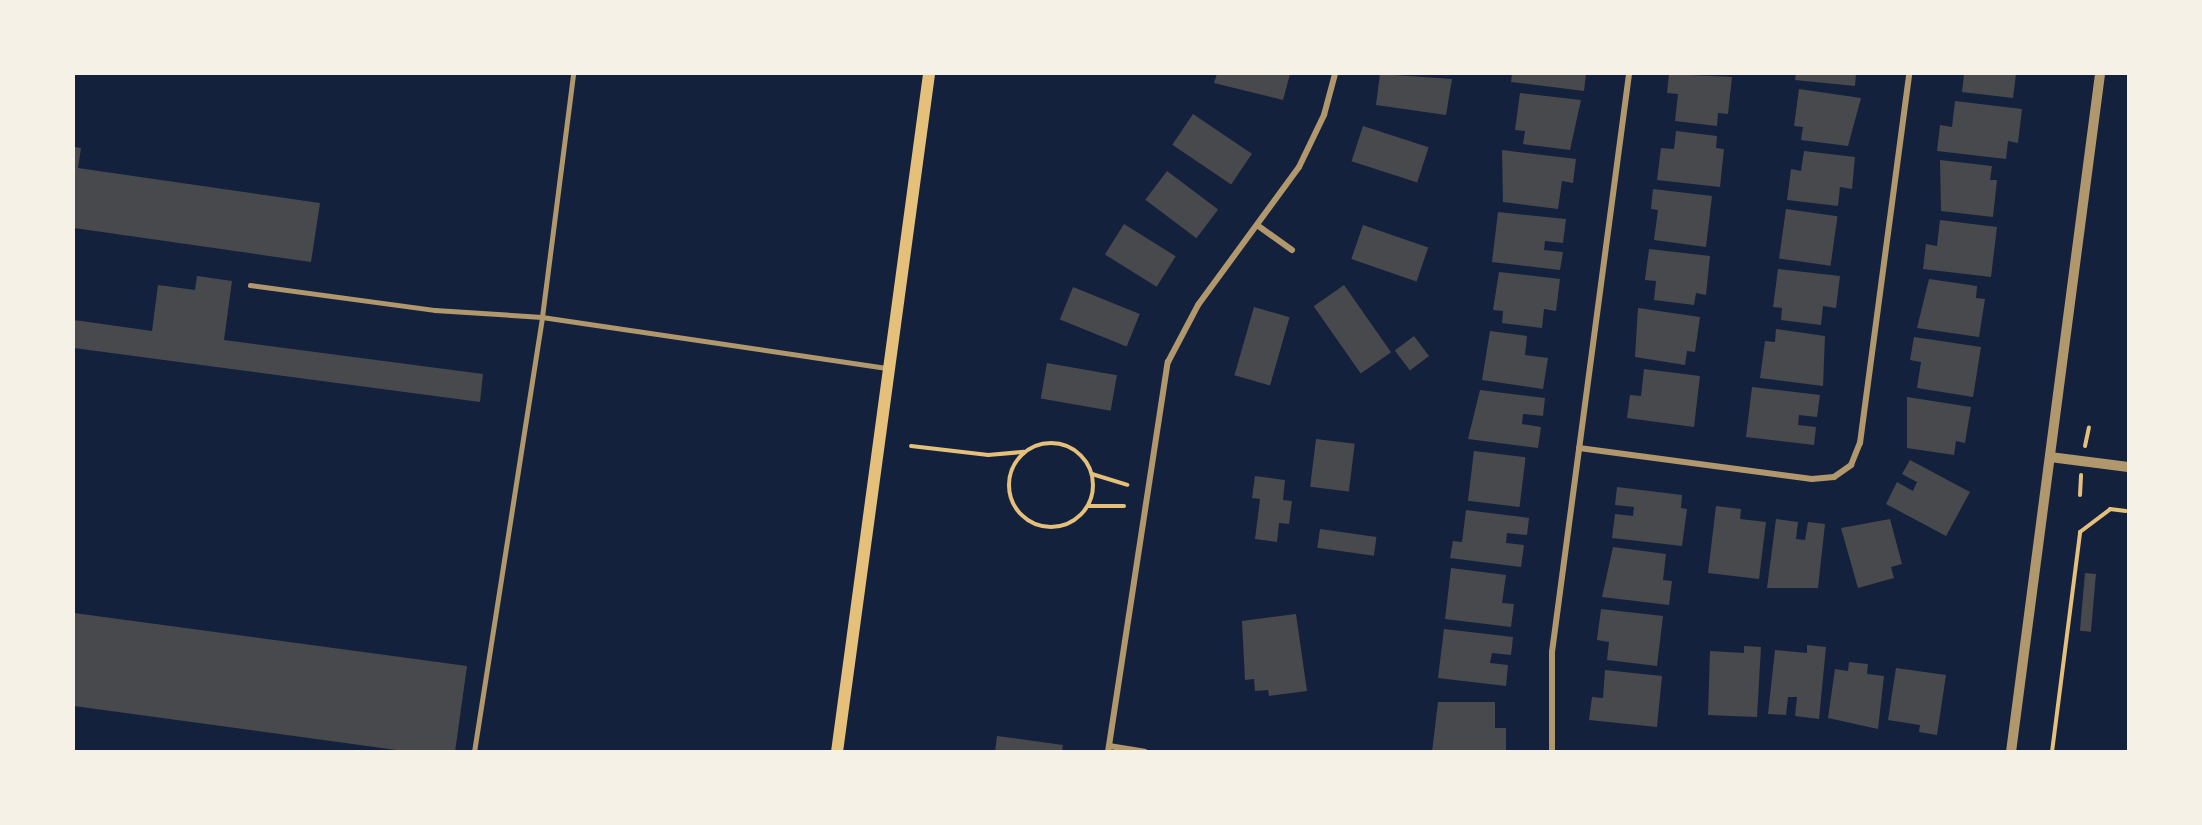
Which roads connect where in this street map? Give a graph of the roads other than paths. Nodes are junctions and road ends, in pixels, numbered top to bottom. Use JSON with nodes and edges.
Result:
{"nodes":[{"id":1,"x":573,"y":74,"type":"edge"},
{"id":2,"x":929,"y":74,"type":"edge"},
{"id":3,"x":1335,"y":74,"type":"edge"},
{"id":4,"x":1629,"y":74,"type":"edge"},
{"id":5,"x":1909,"y":74,"type":"edge"},
{"id":6,"x":2100,"y":74,"type":"edge"},
{"id":7,"x":1257,"y":225,"type":"junction"},
{"id":8,"x":1292,"y":250,"type":"dead end"},
{"id":9,"x":250,"y":285,"type":"dead end"},
{"id":10,"x":542,"y":317,"type":"junction"},
{"id":11,"x":889,"y":369,"type":"junction"},
{"id":12,"x":1579,"y":448,"type":"junction"},
{"id":13,"x":2050,"y":457,"type":"junction"},
{"id":14,"x":2128,"y":467,"type":"edge"},
{"id":15,"x":1109,"y":749,"type":"edge"},
{"id":16,"x":474,"y":752,"type":"edge"},
{"id":17,"x":837,"y":752,"type":"edge"},
{"id":18,"x":1145,"y":752,"type":"edge"},
{"id":19,"x":1552,"y":752,"type":"edge"},
{"id":20,"x":2011,"y":752,"type":"edge"}],
"edges":[{"from":1,"to":10,"type":"lane"},
{"from":2,"to":11,"type":"main road"},
{"from":3,"to":7,"type":"street"},
{"from":4,"to":12,"type":"street"},
{"from":5,"to":12,"type":"street"},
{"from":6,"to":13,"type":"street"},
{"from":7,"to":8,"type":"street"},
{"from":7,"to":15,"type":"street"},
{"from":9,"to":10,"type":"lane"},
{"from":10,"to":11,"type":"lane"},
{"from":10,"to":16,"type":"lane"},
{"from":11,"to":17,"type":"main road"},
{"from":12,"to":19,"type":"street"},
{"from":13,"to":14,"type":"street"},
{"from":13,"to":20,"type":"street"},
{"from":15,"to":18,"type":"street"}]}
